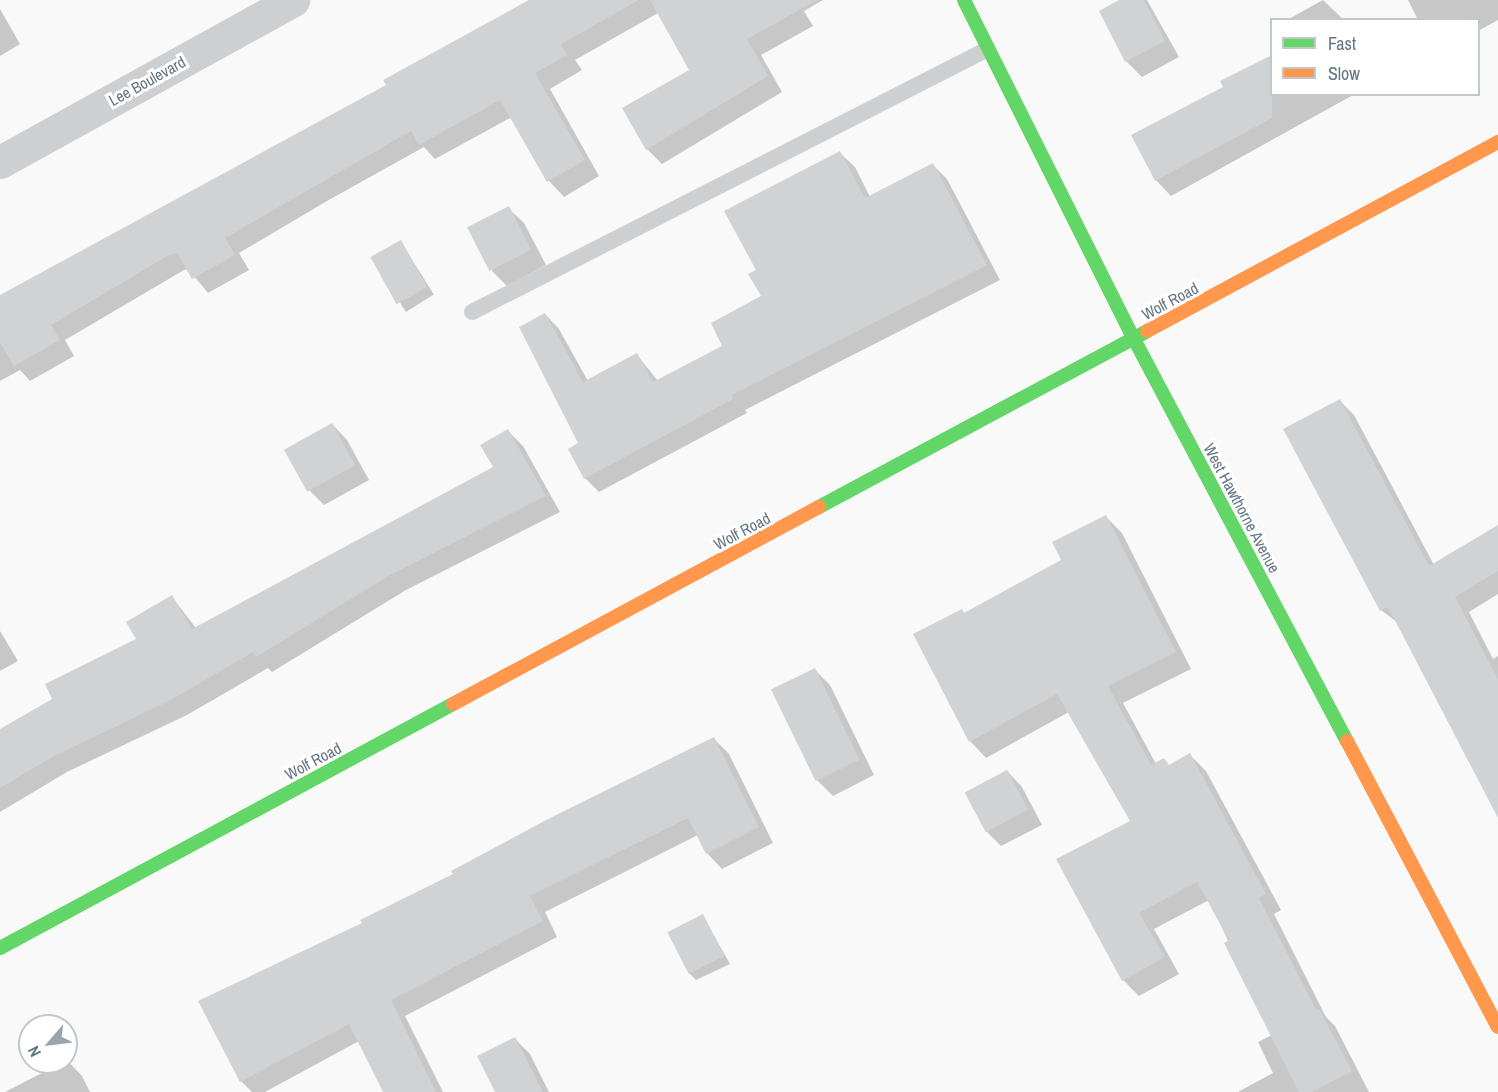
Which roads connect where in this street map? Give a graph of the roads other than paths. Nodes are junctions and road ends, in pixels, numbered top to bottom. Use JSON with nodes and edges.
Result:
{"nodes":[{"id":1,"x":293,"y":0,"type":"edge"},
{"id":2,"x":964,"y":0,"type":"edge"},
{"id":3,"x":986,"y":50,"type":"junction"},
{"id":4,"x":1498,"y":142,"type":"edge"},
{"id":5,"x":0,"y":162,"type":"edge"},
{"id":6,"x":472,"y":312,"type":"dead end"},
{"id":7,"x":1134,"y":339,"type":"junction"},
{"id":8,"x":0,"y":948,"type":"edge"},
{"id":9,"x":1498,"y":1028,"type":"edge"}],
"edges":[{"from":1,"to":5,"type":"street","name":"Lee Boulevard"},
{"from":2,"to":3,"type":"main road","name":"West Hawthorne Avenue"},
{"from":3,"to":6,"type":"lane"},
{"from":3,"to":7,"type":"main road","name":"West Hawthorne Avenue"},
{"from":4,"to":7,"type":"main road","name":"Wolf Road"},
{"from":7,"to":8,"type":"main road","name":"Wolf Road"},
{"from":7,"to":9,"type":"main road","name":"West Hawthorne Avenue"}]}
